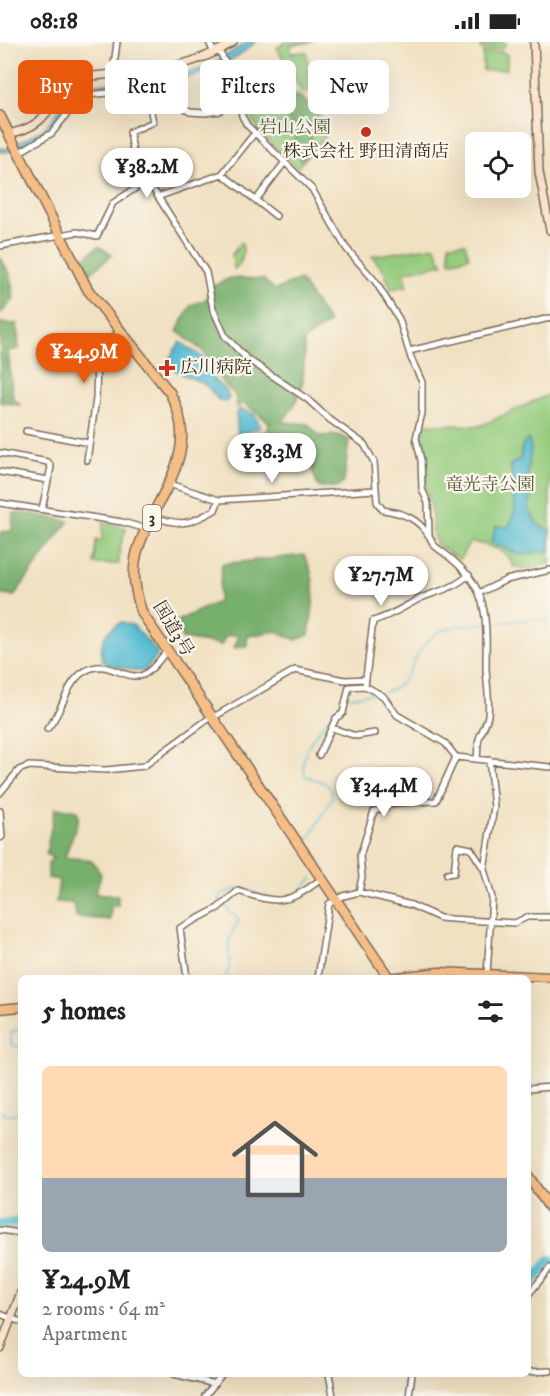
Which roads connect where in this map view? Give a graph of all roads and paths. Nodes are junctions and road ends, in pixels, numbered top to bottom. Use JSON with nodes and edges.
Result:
{"nodes":[{"id":1,"x":117,"y":42,"type":"edge"},
{"id":2,"x":209,"y":42,"type":"edge"},
{"id":3,"x":233,"y":42,"type":"edge"},
{"id":4,"x":534,"y":42,"type":"edge"},
{"id":5,"x":218,"y":53,"type":"junction"},
{"id":6,"x":115,"y":60,"type":"edge"},
{"id":7,"x":223,"y":60,"type":"edge"},
{"id":8,"x":188,"y":63,"type":"edge"},
{"id":9,"x":105,"y":76,"type":"edge"},
{"id":10,"x":105,"y":91,"type":"edge"},
{"id":11,"x":151,"y":114,"type":"edge"},
{"id":12,"x":242,"y":114,"type":"edge"},
{"id":13,"x":0,"y":116,"type":"edge"},
{"id":14,"x":254,"y":134,"type":"junction"},
{"id":15,"x":7,"y":137,"type":"edge"},
{"id":16,"x":18,"y":152,"type":"junction"},
{"id":17,"x":285,"y":162,"type":"junction"},
{"id":18,"x":222,"y":174,"type":"junction"},
{"id":19,"x":143,"y":186,"type":"junction"},
{"id":20,"x":160,"y":196,"type":"junction"},
{"id":21,"x":256,"y":200,"type":"junction"},
{"id":22,"x":276,"y":216,"type":"dead end"},
{"id":23,"x":550,"y":230,"type":"edge"},
{"id":24,"x":58,"y":236,"type":"junction"},
{"id":25,"x":0,"y":246,"type":"edge"},
{"id":26,"x":550,"y":318,"type":"edge"},
{"id":27,"x":120,"y":332,"type":"junction"},
{"id":28,"x":409,"y":351,"type":"junction"},
{"id":29,"x":26,"y":431,"type":"dead end"},
{"id":30,"x":89,"y":442,"type":"junction"},
{"id":31,"x":0,"y":453,"type":"edge"},
{"id":32,"x":87,"y":460,"type":"dead end"},
{"id":33,"x":0,"y":472,"type":"edge"},
{"id":34,"x":48,"y":480,"type":"junction"},
{"id":35,"x":169,"y":484,"type":"junction"},
{"id":36,"x":375,"y":490,"type":"junction"},
{"id":37,"x":219,"y":500,"type":"junction"},
{"id":38,"x":0,"y":503,"type":"edge"},
{"id":39,"x":42,"y":508,"type":"junction"},
{"id":40,"x":153,"y":517,"type":"junction"},
{"id":41,"x":147,"y":529,"type":"junction"},
{"id":42,"x":429,"y":535,"type":"junction"},
{"id":43,"x":550,"y":570,"type":"edge"},
{"id":44,"x":469,"y":574,"type":"junction"},
{"id":45,"x":481,"y":592,"type":"junction"},
{"id":46,"x":166,"y":652,"type":"junction"},
{"id":47,"x":366,"y":679,"type":"junction"},
{"id":48,"x":365,"y":686,"type":"junction"},
{"id":49,"x":212,"y":717,"type":"junction"},
{"id":50,"x":332,"y":728,"type":"junction"},
{"id":51,"x":48,"y":729,"type":"dead end"},
{"id":52,"x":375,"y":733,"type":"dead end"},
{"id":53,"x":319,"y":755,"type":"dead end"},
{"id":54,"x":456,"y":757,"type":"junction"},
{"id":55,"x":477,"y":759,"type":"junction"},
{"id":56,"x":489,"y":760,"type":"junction"},
{"id":57,"x":550,"y":767,"type":"edge"},
{"id":58,"x":0,"y":793,"type":"edge"},
{"id":59,"x":0,"y":811,"type":"edge"},
{"id":60,"x":0,"y":838,"type":"edge"},
{"id":61,"x":484,"y":869,"type":"junction"},
{"id":62,"x":447,"y":874,"type":"dead end"},
{"id":63,"x":321,"y":879,"type":"junction"},
{"id":64,"x":359,"y":892,"type":"junction"},
{"id":65,"x":335,"y":900,"type":"junction"},
{"id":66,"x":550,"y":917,"type":"edge"},
{"id":67,"x":491,"y":923,"type":"junction"},
{"id":68,"x":487,"y":974,"type":"junction"},
{"id":69,"x":187,"y":975,"type":"edge"},
{"id":70,"x":318,"y":975,"type":"edge"},
{"id":71,"x":386,"y":975,"type":"edge"},
{"id":72,"x":414,"y":975,"type":"edge"},
{"id":73,"x":508,"y":975,"type":"edge"},
{"id":74,"x":531,"y":976,"type":"edge"},
{"id":75,"x":550,"y":977,"type":"edge"},
{"id":76,"x":18,"y":1007,"type":"edge"},
{"id":77,"x":0,"y":1009,"type":"edge"},
{"id":78,"x":550,"y":1087,"type":"edge"},
{"id":79,"x":531,"y":1089,"type":"edge"},
{"id":80,"x":531,"y":1180,"type":"edge"},
{"id":81,"x":550,"y":1208,"type":"edge"},
{"id":82,"x":0,"y":1230,"type":"edge"},
{"id":83,"x":18,"y":1233,"type":"edge"},
{"id":84,"x":550,"y":1268,"type":"edge"},
{"id":85,"x":531,"y":1291,"type":"edge"},
{"id":86,"x":18,"y":1300,"type":"edge"},
{"id":87,"x":0,"y":1314,"type":"edge"},
{"id":88,"x":11,"y":1318,"type":"junction"},
{"id":89,"x":18,"y":1321,"type":"edge"},
{"id":90,"x":0,"y":1348,"type":"edge"},
{"id":91,"x":550,"y":1371,"type":"edge"},
{"id":92,"x":531,"y":1372,"type":"edge"},
{"id":93,"x":186,"y":1377,"type":"edge"},
{"id":94,"x":220,"y":1377,"type":"edge"},
{"id":95,"x":330,"y":1377,"type":"edge"},
{"id":96,"x":412,"y":1377,"type":"edge"},
{"id":97,"x":215,"y":1384,"type":"junction"},
{"id":98,"x":205,"y":1396,"type":"edge"},
{"id":99,"x":333,"y":1396,"type":"edge"},
{"id":100,"x":409,"y":1396,"type":"edge"}],
"edges":[{"from":1,"to":6,"type":"street"},
{"from":2,"to":5,"type":"street"},
{"from":3,"to":5,"type":"street"},
{"from":4,"to":23,"type":"street"},
{"from":5,"to":7,"type":"street"},
{"from":5,"to":8,"type":"street"},
{"from":9,"to":15,"type":"street"},
{"from":10,"to":16,"type":"street"},
{"from":11,"to":19,"type":"street"},
{"from":12,"to":14,"type":"street"},
{"from":13,"to":15,"type":"highway","name":"国道3号","number":"3"},
{"from":14,"to":17,"type":"street"},
{"from":14,"to":18,"type":"street"},
{"from":15,"to":16,"type":"highway","name":"国道3号","number":"3"},
{"from":16,"to":24,"type":"highway","name":"国道3号","number":"3"},
{"from":17,"to":21,"type":"street"},
{"from":17,"to":28,"type":"street"},
{"from":18,"to":20,"type":"street"},
{"from":18,"to":21,"type":"street"},
{"from":19,"to":20,"type":"street"},
{"from":19,"to":24,"type":"street"},
{"from":20,"to":36,"type":"street"},
{"from":21,"to":22,"type":"street"},
{"from":24,"to":25,"type":"street"},
{"from":24,"to":27,"type":"highway","name":"国道3号","number":"3"},
{"from":26,"to":28,"type":"street"},
{"from":27,"to":30,"type":"street"},
{"from":27,"to":35,"type":"highway","name":"国道3号","number":"3"},
{"from":28,"to":42,"type":"street"},
{"from":29,"to":30,"type":"street"},
{"from":30,"to":32,"type":"street"},
{"from":31,"to":34,"type":"street"},
{"from":33,"to":34,"type":"street"},
{"from":34,"to":39,"type":"street"},
{"from":35,"to":37,"type":"street"},
{"from":35,"to":40,"type":"highway","name":"国道3号","number":"3"},
{"from":36,"to":37,"type":"street"},
{"from":36,"to":42,"type":"street"},
{"from":37,"to":40,"type":"street"},
{"from":38,"to":39,"type":"street"},
{"from":39,"to":41,"type":"street"},
{"from":40,"to":41,"type":"highway","name":"国道3号","number":"3"},
{"from":41,"to":46,"type":"highway","name":"国道3号","number":"3"},
{"from":42,"to":44,"type":"street"},
{"from":43,"to":45,"type":"street"},
{"from":44,"to":45,"type":"street"},
{"from":44,"to":47,"type":"street"},
{"from":45,"to":55,"type":"street"},
{"from":46,"to":49,"type":"highway","name":"国道3号","number":"3"},
{"from":46,"to":51,"type":"street"},
{"from":47,"to":48,"type":"street"},
{"from":47,"to":49,"type":"street"},
{"from":48,"to":50,"type":"street"},
{"from":48,"to":54,"type":"street"},
{"from":49,"to":58,"type":"street"},
{"from":49,"to":63,"type":"highway","name":"国道3号","number":"3"},
{"from":50,"to":52,"type":"street"},
{"from":50,"to":53,"type":"street"},
{"from":54,"to":55,"type":"street"},
{"from":54,"to":64,"type":"street"},
{"from":55,"to":56,"type":"street"},
{"from":56,"to":57,"type":"street"},
{"from":56,"to":61,"type":"street"},
{"from":59,"to":60,"type":"street"},
{"from":61,"to":62,"type":"street"},
{"from":61,"to":67,"type":"street"},
{"from":63,"to":65,"type":"highway","name":"国道3号","number":"3"},
{"from":63,"to":69,"type":"street"},
{"from":64,"to":65,"type":"street"},
{"from":64,"to":67,"type":"street"},
{"from":65,"to":70,"type":"street"},
{"from":65,"to":71,"type":"highway","name":"国道3号","number":"3"},
{"from":66,"to":67,"type":"street"},
{"from":67,"to":68,"type":"street"},
{"from":68,"to":72,"type":"main road"},
{"from":68,"to":73,"type":"main road"},
{"from":74,"to":75,"type":"main road"},
{"from":76,"to":77,"type":"main road"},
{"from":78,"to":79,"type":"street"},
{"from":80,"to":81,"type":"highway"},
{"from":82,"to":83,"type":"street"},
{"from":84,"to":85,"type":"street"},
{"from":86,"to":88,"type":"street"},
{"from":87,"to":88,"type":"street"},
{"from":88,"to":89,"type":"street"},
{"from":88,"to":90,"type":"street"},
{"from":91,"to":92,"type":"street"},
{"from":93,"to":97,"type":"street"},
{"from":94,"to":97,"type":"street"},
{"from":95,"to":99,"type":"street"},
{"from":96,"to":100,"type":"street"},
{"from":97,"to":98,"type":"street"}]}
